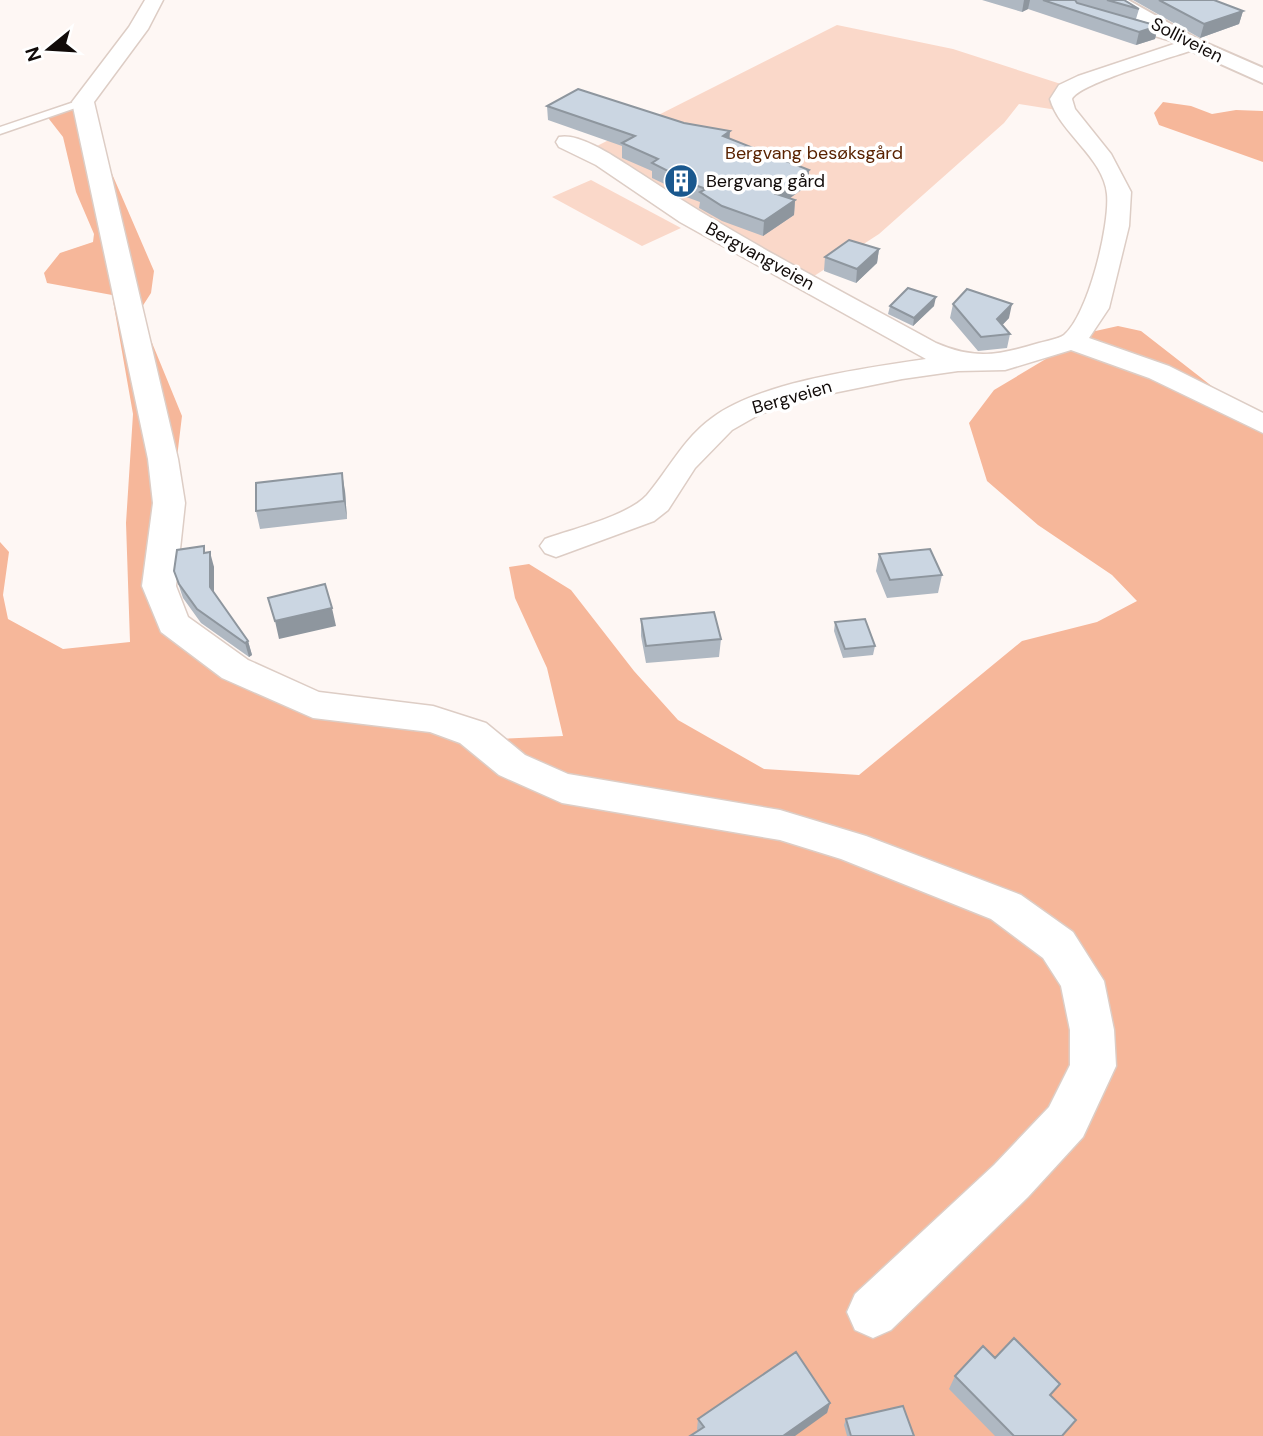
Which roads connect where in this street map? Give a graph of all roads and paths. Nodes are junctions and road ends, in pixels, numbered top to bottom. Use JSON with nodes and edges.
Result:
{"nodes":[{"id":1,"x":154,"y":0,"type":"edge"},
{"id":2,"x":1114,"y":0,"type":"edge"},
{"id":3,"x":1128,"y":26,"type":"edge"},
{"id":4,"x":1192,"y":44,"type":"junction"},
{"id":5,"x":1263,"y":76,"type":"edge"},
{"id":6,"x":83,"y":102,"type":"junction"},
{"id":7,"x":0,"y":125,"type":"edge"},
{"id":8,"x":18,"y":125,"type":"junction"},
{"id":9,"x":0,"y":131,"type":"edge"},
{"id":10,"x":567,"y":142,"type":"dead end"},
{"id":11,"x":1073,"y":341,"type":"junction"},
{"id":12,"x":958,"y":363,"type":"junction"},
{"id":13,"x":1263,"y":424,"type":"edge"},
{"id":14,"x":556,"y":545,"type":"dead end"},
{"id":15,"x":873,"y":1312,"type":"dead end"}],
"edges":[{"from":1,"to":6,"type":"street"},
{"from":2,"to":4,"type":"street","name":"Solliveien"},
{"from":3,"to":4,"type":"lane"},
{"from":4,"to":5,"type":"street","name":"Solliveien"},
{"from":4,"to":11,"type":"street"},
{"from":6,"to":8,"type":"lane"},
{"from":6,"to":15,"type":"street"},
{"from":7,"to":8,"type":"lane"},
{"from":8,"to":9,"type":"lane"},
{"from":10,"to":12,"type":"street","name":"Bergvangveien"},
{"from":11,"to":12,"type":"street","name":"Bergveien"},
{"from":11,"to":13,"type":"street"},
{"from":12,"to":14,"type":"street","name":"Bergveien"}]}
